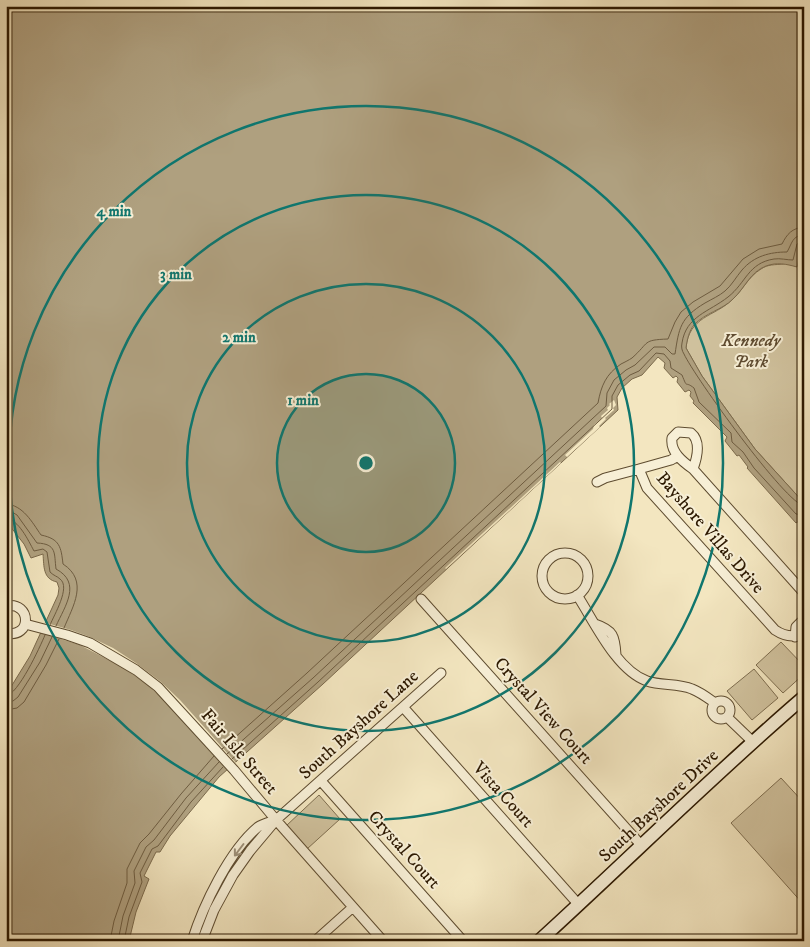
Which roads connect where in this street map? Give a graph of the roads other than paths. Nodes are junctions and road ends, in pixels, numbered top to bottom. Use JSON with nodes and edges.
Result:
{"nodes":[{"id":1,"x":678,"y":456,"type":"junction"},
{"id":2,"x":639,"y":469,"type":"junction"},
{"id":3,"x":693,"y":469,"type":"junction"},
{"id":4,"x":597,"y":482,"type":"dead end"},
{"id":5,"x":804,"y":593,"type":"edge"},
{"id":6,"x":577,"y":595,"type":"junction"},
{"id":7,"x":421,"y":599,"type":"dead end"},
{"id":8,"x":6,"y":606,"type":"edge"},
{"id":9,"x":801,"y":622,"type":"dead end"},
{"id":10,"x":25,"y":624,"type":"junction"},
{"id":11,"x":6,"y":633,"type":"edge"},
{"id":12,"x":804,"y":633,"type":"edge"},
{"id":13,"x":794,"y":637,"type":"junction"},
{"id":14,"x":441,"y":673,"type":"dead end"},
{"id":15,"x":804,"y":697,"type":"edge"},
{"id":16,"x":403,"y":707,"type":"junction"},
{"id":17,"x":754,"y":742,"type":"junction"},
{"id":18,"x":321,"y":781,"type":"junction"},
{"id":19,"x":276,"y":820,"type":"junction"},
{"id":20,"x":641,"y":845,"type":"junction"},
{"id":21,"x":579,"y":905,"type":"junction"},
{"id":22,"x":353,"y":907,"type":"junction"},
{"id":23,"x":192,"y":941,"type":"edge"},
{"id":24,"x":202,"y":941,"type":"edge"},
{"id":25,"x":315,"y":941,"type":"edge"},
{"id":26,"x":383,"y":941,"type":"edge"},
{"id":27,"x":464,"y":941,"type":"edge"},
{"id":28,"x":539,"y":941,"type":"edge"}],
"edges":[{"from":1,"to":2,"type":"street","name":"Bayshore Villas Drive"},
{"from":1,"to":3,"type":"street"},
{"from":1,"to":3,"type":"street"},
{"from":2,"to":4,"type":"street"},
{"from":2,"to":13,"type":"street","name":"Bayshore Villas Drive"},
{"from":3,"to":5,"type":"street"},
{"from":6,"to":6,"type":"street"},
{"from":6,"to":17,"type":"street"},
{"from":7,"to":20,"type":"street","name":"Crystal View Court"},
{"from":8,"to":10,"type":"street"},
{"from":9,"to":13,"type":"street"},
{"from":10,"to":11,"type":"street"},
{"from":10,"to":19,"type":"street","name":"Fair Isle Street"},
{"from":12,"to":13,"type":"street"},
{"from":14,"to":16,"type":"street","name":"South Bayshore Lane"},
{"from":15,"to":17,"type":"main road","name":"South Bayshore Drive"},
{"from":16,"to":18,"type":"street","name":"South Bayshore Lane"},
{"from":16,"to":21,"type":"street","name":"Vista Court"},
{"from":17,"to":20,"type":"main road","name":"South Bayshore Drive"},
{"from":18,"to":19,"type":"street","name":"South Bayshore Lane"},
{"from":18,"to":27,"type":"street","name":"Crystal Court"},
{"from":19,"to":22,"type":"street","name":"Fair Isle Street"},
{"from":19,"to":23,"type":"street","name":"South Bayshore Lane","one_way":true},
{"from":19,"to":24,"type":"street","name":"South Bayshore Lane"},
{"from":20,"to":21,"type":"main road","name":"South Bayshore Drive"},
{"from":21,"to":28,"type":"main road","name":"South Bayshore Drive"},
{"from":22,"to":25,"type":"street"},
{"from":22,"to":26,"type":"street","name":"Fair Isle Street"}]}
